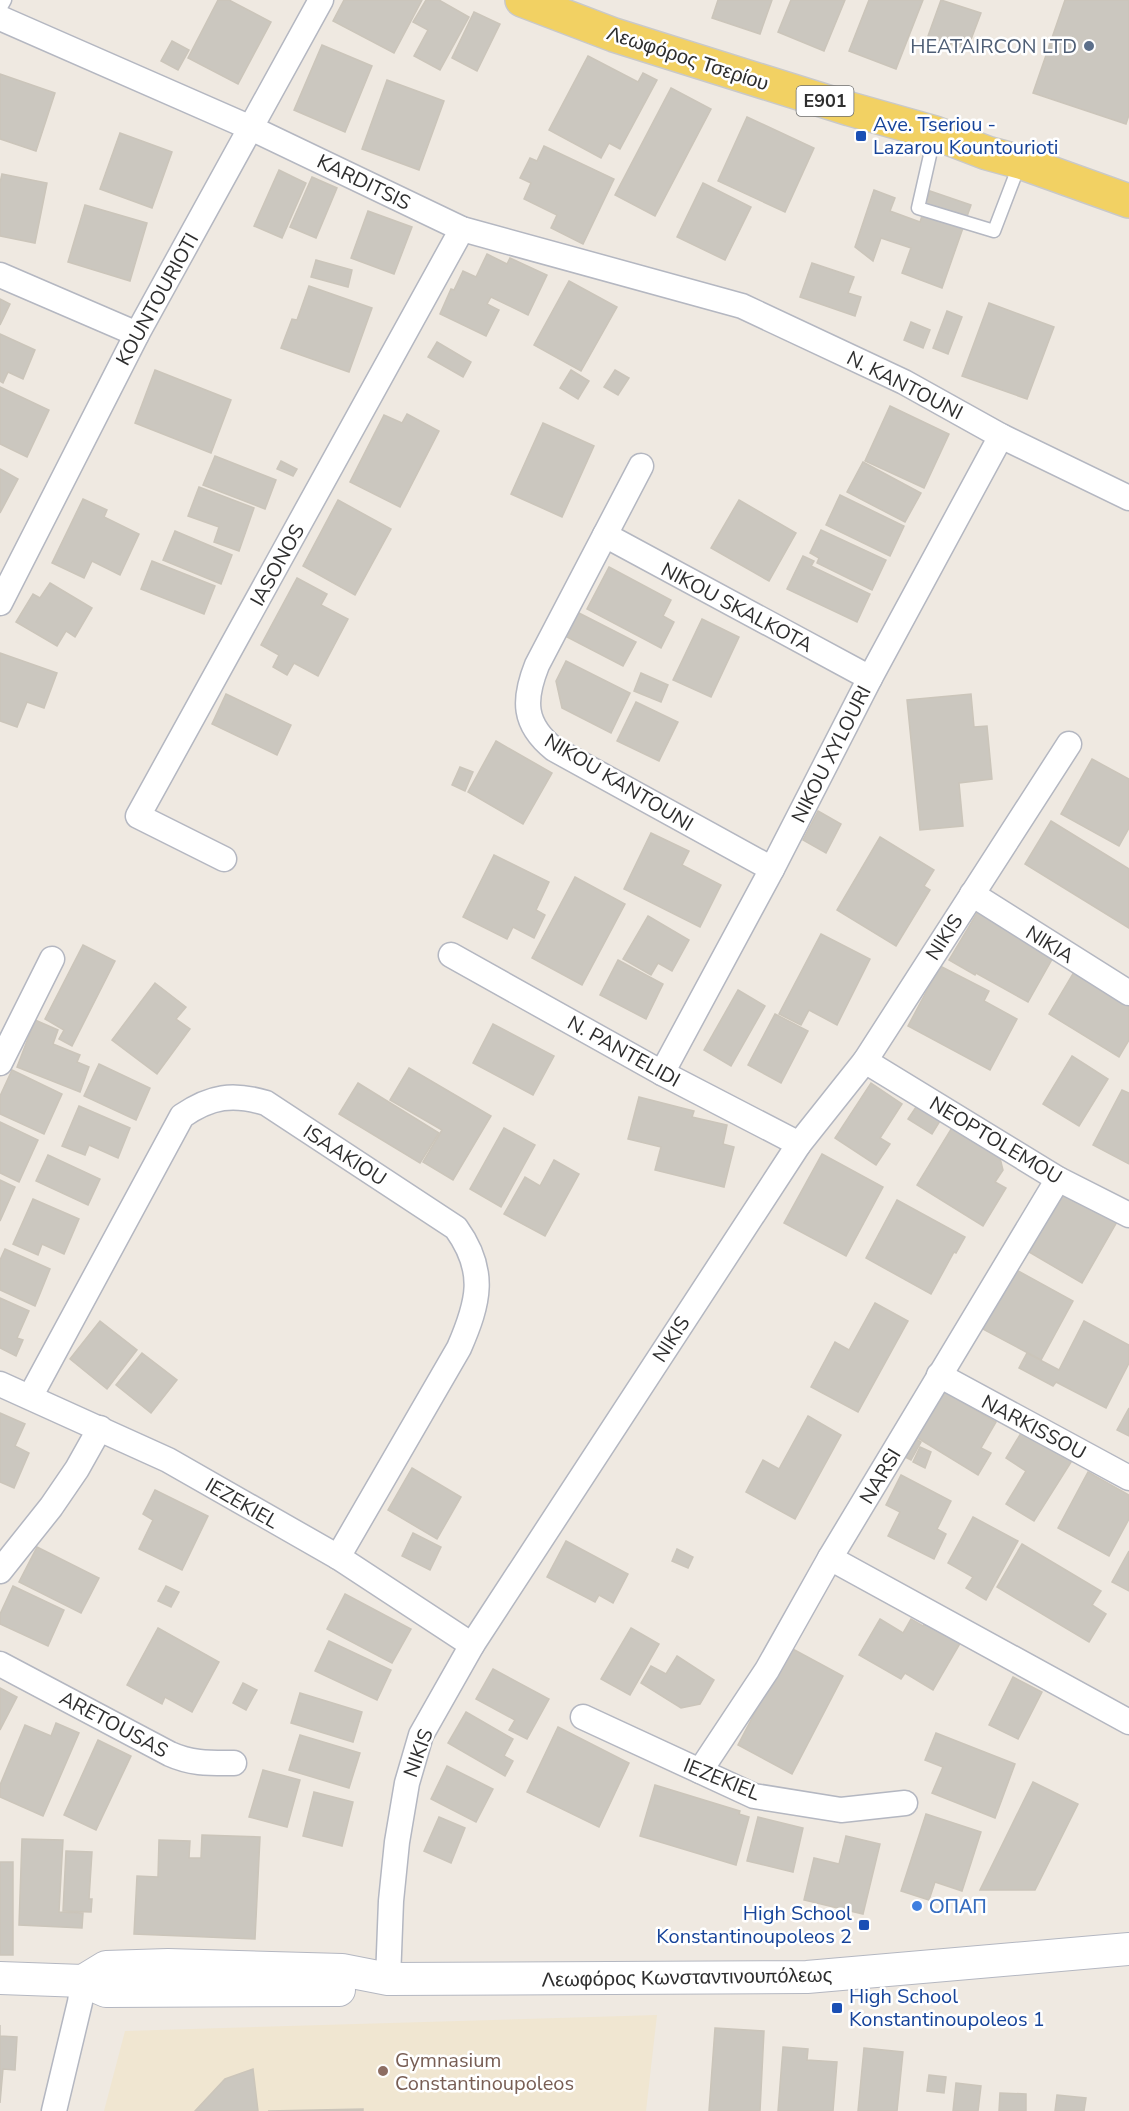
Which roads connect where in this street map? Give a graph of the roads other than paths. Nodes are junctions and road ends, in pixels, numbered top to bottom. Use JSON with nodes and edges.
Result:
{"nodes":[{"id":1,"x":4,"y":0,"type":"edge"},
{"id":2,"x":321,"y":0,"type":"edge"},
{"id":3,"x":522,"y":0,"type":"edge"},
{"id":4,"x":0,"y":9,"type":"edge"},
{"id":5,"x":0,"y":18,"type":"edge"},
{"id":6,"x":251,"y":128,"type":"junction"},
{"id":7,"x":935,"y":133,"type":"junction"},
{"id":8,"x":1020,"y":162,"type":"junction"},
{"id":9,"x":1129,"y":201,"type":"edge"},
{"id":10,"x":462,"y":229,"type":"junction"},
{"id":11,"x":0,"y":275,"type":"edge"},
{"id":12,"x":742,"y":306,"type":"joint"},
{"id":13,"x":136,"y":334,"type":"junction"},
{"id":14,"x":1001,"y":436,"type":"junction"},
{"id":15,"x":641,"y":466,"type":"dead end"},
{"id":16,"x":1129,"y":498,"type":"edge"},
{"id":17,"x":605,"y":535,"type":"junction"},
{"id":18,"x":0,"y":603,"type":"edge"},
{"id":19,"x":870,"y":678,"type":"junction"},
{"id":20,"x":1069,"y":744,"type":"dead end"},
{"id":21,"x":224,"y":859,"type":"dead end"},
{"id":22,"x":772,"y":869,"type":"junction"},
{"id":23,"x":972,"y":894,"type":"junction"},
{"id":24,"x":451,"y":955,"type":"dead end"},
{"id":25,"x":52,"y":959,"type":"dead end"},
{"id":26,"x":1129,"y":993,"type":"edge"},
{"id":27,"x":865,"y":1060,"type":"junction"},
{"id":28,"x":0,"y":1063,"type":"edge"},
{"id":29,"x":662,"y":1073,"type":"junction"},
{"id":30,"x":799,"y":1144,"type":"junction"},
{"id":31,"x":1058,"y":1179,"type":"junction"},
{"id":32,"x":1129,"y":1215,"type":"edge"},
{"id":33,"x":939,"y":1375,"type":"junction"},
{"id":34,"x":0,"y":1384,"type":"edge"},
{"id":35,"x":30,"y":1397,"type":"junction"},
{"id":36,"x":100,"y":1428,"type":"junction"},
{"id":37,"x":1129,"y":1478,"type":"edge"},
{"id":38,"x":338,"y":1557,"type":"junction"},
{"id":39,"x":830,"y":1558,"type":"junction"},
{"id":40,"x":0,"y":1571,"type":"edge"},
{"id":41,"x":472,"y":1645,"type":"junction"},
{"id":42,"x":0,"y":1664,"type":"edge"},
{"id":43,"x":583,"y":1717,"type":"dead end"},
{"id":44,"x":1129,"y":1722,"type":"edge"},
{"id":45,"x":234,"y":1763,"type":"dead end"},
{"id":46,"x":700,"y":1771,"type":"junction"},
{"id":47,"x":905,"y":1803,"type":"dead end"},
{"id":48,"x":1129,"y":1949,"type":"edge"},
{"id":49,"x":0,"y":1978,"type":"edge"},
{"id":50,"x":388,"y":1979,"type":"junction"},
{"id":51,"x":82,"y":1981,"type":"junction"},
{"id":52,"x":54,"y":2111,"type":"edge"}],
"edges":[{"from":1,"to":4,"type":"lane"},
{"from":2,"to":6,"type":"street","name":"KOUNTOURIOTI"},
{"from":3,"to":7,"type":"main road","name":"Λεωφόρος Τσερίου","number":"E901"},
{"from":5,"to":6,"type":"street","name":"KARDITSIS"},
{"from":6,"to":10,"type":"street","name":"KARDITSIS"},
{"from":6,"to":13,"type":"street","name":"KOUNTOURIOTI"},
{"from":7,"to":8,"type":"main road","name":"Λεωφόρος Τσερίου","number":"E901"},
{"from":7,"to":8,"type":"lane"},
{"from":8,"to":9,"type":"main road","name":"Λεωφόρος Τσερίου","number":"E901"},
{"from":10,"to":12,"type":"street","name":"KARDITSIS"},
{"from":10,"to":21,"type":"street","name":"IASONOS"},
{"from":11,"to":13,"type":"street"},
{"from":12,"to":14,"type":"street","name":"N. KANTOUNI"},
{"from":13,"to":18,"type":"street","name":"KOUNTOURIOTI"},
{"from":14,"to":16,"type":"street","name":"N. KANTOUNI"},
{"from":14,"to":19,"type":"street","name":"NIKOU XYLOURI"},
{"from":15,"to":17,"type":"street","name":"NIKOU KANTOUNI"},
{"from":17,"to":19,"type":"street","name":"NIKOU SKALKOTA"},
{"from":17,"to":22,"type":"street","name":"NIKOU KANTOUNI"},
{"from":19,"to":22,"type":"street","name":"NIKOU XYLOURI"},
{"from":20,"to":23,"type":"street","name":"NIKIS"},
{"from":22,"to":29,"type":"street","name":"NIKOU XYLOURI"},
{"from":23,"to":26,"type":"street","name":"NIKIA"},
{"from":23,"to":27,"type":"street","name":"NIKIS"},
{"from":24,"to":29,"type":"street","name":"N. PANTELIDI"},
{"from":25,"to":28,"type":"street"},
{"from":27,"to":30,"type":"street","name":"NIKIS"},
{"from":27,"to":31,"type":"street","name":"NEOPTOLEMOU"},
{"from":29,"to":30,"type":"street","name":"N. PANTELIDI"},
{"from":30,"to":41,"type":"street","name":"NIKIS"},
{"from":31,"to":32,"type":"street","name":"NEOPTOLEMOU"},
{"from":31,"to":33,"type":"street","name":"NARSI"},
{"from":33,"to":37,"type":"street","name":"NARKISSOU"},
{"from":33,"to":39,"type":"street","name":"NARSI"},
{"from":34,"to":35,"type":"street","name":"IEZEKIEL"},
{"from":35,"to":36,"type":"street","name":"IEZEKIEL"},
{"from":35,"to":38,"type":"street","name":"ISAAKIOU"},
{"from":36,"to":38,"type":"street","name":"IEZEKIEL"},
{"from":36,"to":40,"type":"street"},
{"from":38,"to":41,"type":"street","name":"IEZEKIEL"},
{"from":39,"to":44,"type":"street"},
{"from":39,"to":46,"type":"street","name":"NARSI"},
{"from":41,"to":50,"type":"street","name":"NIKIS"},
{"from":42,"to":45,"type":"street","name":"ARETOUSAS"},
{"from":43,"to":46,"type":"street","name":"IEZEKIEL"},
{"from":46,"to":47,"type":"street","name":"IEZEKIEL"},
{"from":48,"to":50,"type":"street","name":"Λεωφόρος Κωνσταντινουπόλεως"},
{"from":49,"to":51,"type":"street"},
{"from":50,"to":51,"type":"street","name":"Λεωφόρος Κωνσταντινουπόλεως"},
{"from":51,"to":52,"type":"street"}]}
